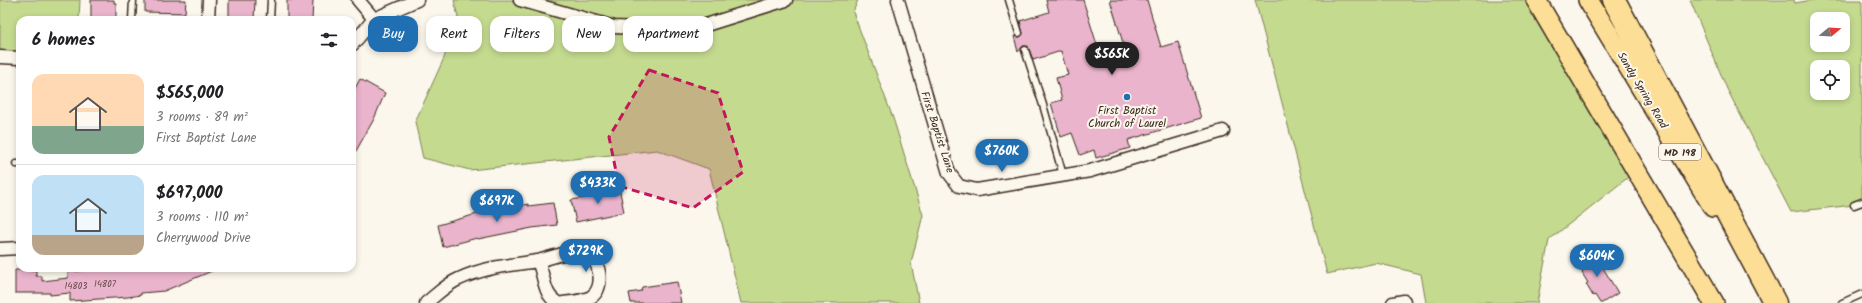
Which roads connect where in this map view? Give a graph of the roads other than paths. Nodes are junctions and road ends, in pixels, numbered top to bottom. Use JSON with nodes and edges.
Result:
{"nodes":[{"id":1,"x":133,"y":0,"type":"edge"},
{"id":2,"x":209,"y":0,"type":"edge"},
{"id":3,"x":271,"y":0,"type":"edge"},
{"id":4,"x":358,"y":0,"type":"edge"},
{"id":5,"x":417,"y":0,"type":"edge"},
{"id":6,"x":520,"y":0,"type":"edge"},
{"id":7,"x":786,"y":0,"type":"edge"},
{"id":8,"x":898,"y":0,"type":"edge"},
{"id":9,"x":1009,"y":0,"type":"edge"},
{"id":10,"x":1536,"y":0,"type":"edge"},
{"id":11,"x":1588,"y":0,"type":"edge"},
{"id":12,"x":1614,"y":0,"type":"edge"},
{"id":13,"x":132,"y":16,"type":"edge"},
{"id":14,"x":208,"y":16,"type":"edge"},
{"id":15,"x":270,"y":16,"type":"edge"},
{"id":16,"x":371,"y":16,"type":"edge"},
{"id":17,"x":381,"y":16,"type":"edge"},
{"id":18,"x":368,"y":26,"type":"edge"},
{"id":19,"x":1019,"y":33,"type":"dead end"},
{"id":20,"x":356,"y":40,"type":"edge"},
{"id":21,"x":1025,"y":50,"type":"dead end"},
{"id":22,"x":0,"y":57,"type":"edge"},
{"id":23,"x":16,"y":58,"type":"edge"},
{"id":24,"x":1223,"y":131,"type":"dead end"},
{"id":25,"x":1062,"y":175,"type":"junction"},
{"id":26,"x":1862,"y":202,"type":"edge"},
{"id":27,"x":1854,"y":205,"type":"dead end"},
{"id":28,"x":16,"y":248,"type":"edge"},
{"id":29,"x":0,"y":249,"type":"edge"},
{"id":30,"x":538,"y":261,"type":"junction"},
{"id":31,"x":1862,"y":294,"type":"edge"},
{"id":32,"x":426,"y":303,"type":"edge"},
{"id":33,"x":558,"y":303,"type":"edge"},
{"id":34,"x":563,"y":303,"type":"edge"},
{"id":35,"x":1714,"y":303,"type":"edge"},
{"id":36,"x":1774,"y":303,"type":"edge"},
{"id":37,"x":1842,"y":303,"type":"edge"}],
"edges":[{"from":1,"to":13,"type":"lane"},
{"from":2,"to":14,"type":"street"},
{"from":3,"to":15,"type":"lane"},
{"from":4,"to":16,"type":"street"},
{"from":5,"to":17,"type":"street"},
{"from":6,"to":7,"type":"street"},
{"from":8,"to":25,"type":"street","name":"First Baptist Lane"},
{"from":9,"to":19,"type":"lane"},
{"from":10,"to":35,"type":"main road"},
{"from":11,"to":36,"type":"main road","name":"Sandy Spring Road","number":"MD 198"},
{"from":12,"to":36,"type":"highway"},
{"from":18,"to":20,"type":"street"},
{"from":21,"to":25,"type":"lane"},
{"from":22,"to":23,"type":"street"},
{"from":24,"to":25,"type":"street","name":"First Baptist Lane"},
{"from":26,"to":27,"type":"lane"},
{"from":28,"to":29,"type":"street"},
{"from":30,"to":32,"type":"street"},
{"from":30,"to":33,"type":"street"},
{"from":30,"to":34,"type":"street"},
{"from":31,"to":37,"type":"lane"}]}
